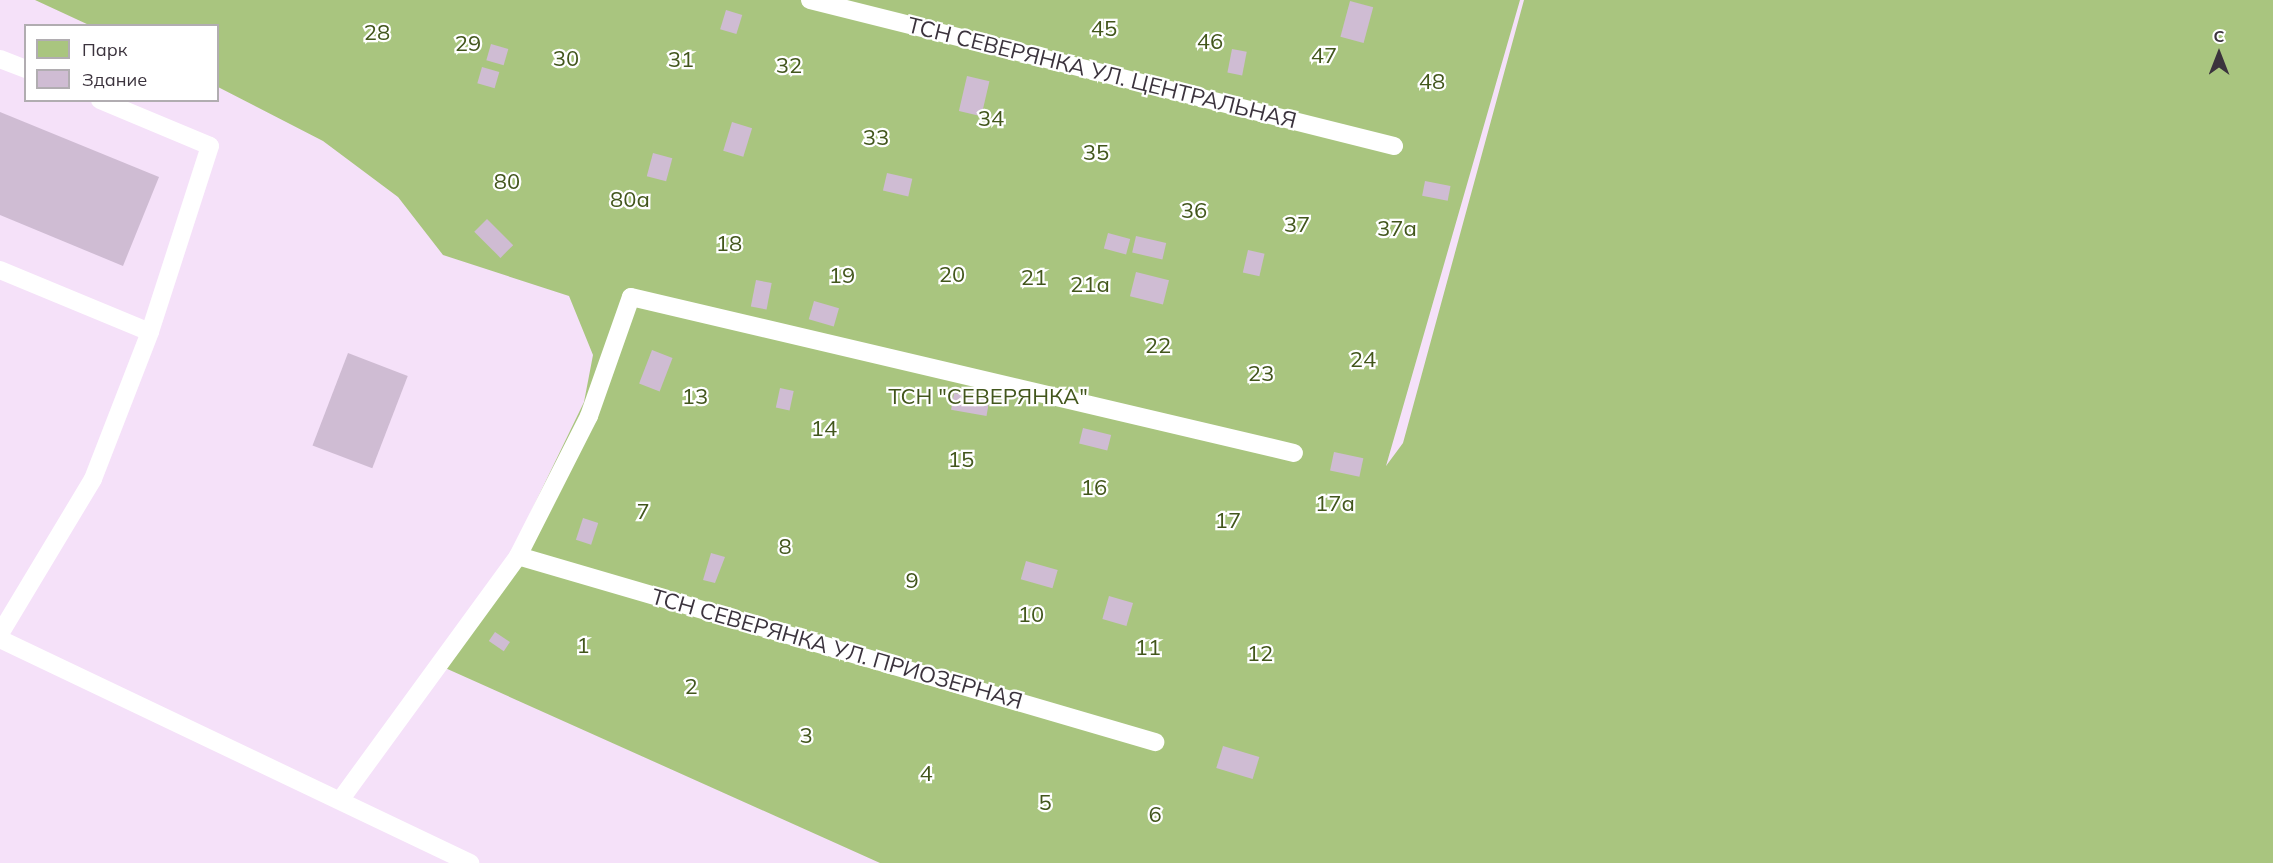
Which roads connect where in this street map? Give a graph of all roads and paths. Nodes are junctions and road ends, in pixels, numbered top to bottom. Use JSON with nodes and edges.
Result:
{"nodes":[{"id":1,"x":810,"y":0,"type":"edge"},
{"id":2,"x":0,"y":59,"type":"edge"},
{"id":3,"x":24,"y":68,"type":"edge"},
{"id":4,"x":105,"y":102,"type":"edge"},
{"id":5,"x":1394,"y":146,"type":"dead end"},
{"id":6,"x":0,"y":270,"type":"edge"},
{"id":7,"x":150,"y":332,"type":"junction"},
{"id":8,"x":1294,"y":453,"type":"dead end"},
{"id":9,"x":518,"y":556,"type":"junction"},
{"id":10,"x":0,"y":634,"type":"edge"},
{"id":11,"x":0,"y":639,"type":"edge"},
{"id":12,"x":1155,"y":742,"type":"dead end"},
{"id":13,"x":341,"y":799,"type":"junction"},
{"id":14,"x":470,"y":863,"type":"edge"}],
"edges":[{"from":1,"to":5,"type":"lane","name":"ТСН СЕВЕРЯНКА УЛ. ЦЕНТРАЛЬНАЯ"},
{"from":2,"to":3,"type":"lane"},
{"from":4,"to":7,"type":"lane"},
{"from":6,"to":7,"type":"lane"},
{"from":7,"to":10,"type":"lane"},
{"from":8,"to":9,"type":"lane"},
{"from":9,"to":12,"type":"lane","name":"ТСН СЕВЕРЯНКА УЛ. ПРИОЗЕРНАЯ"},
{"from":9,"to":13,"type":"lane"},
{"from":11,"to":13,"type":"lane"},
{"from":13,"to":14,"type":"lane"}]}
